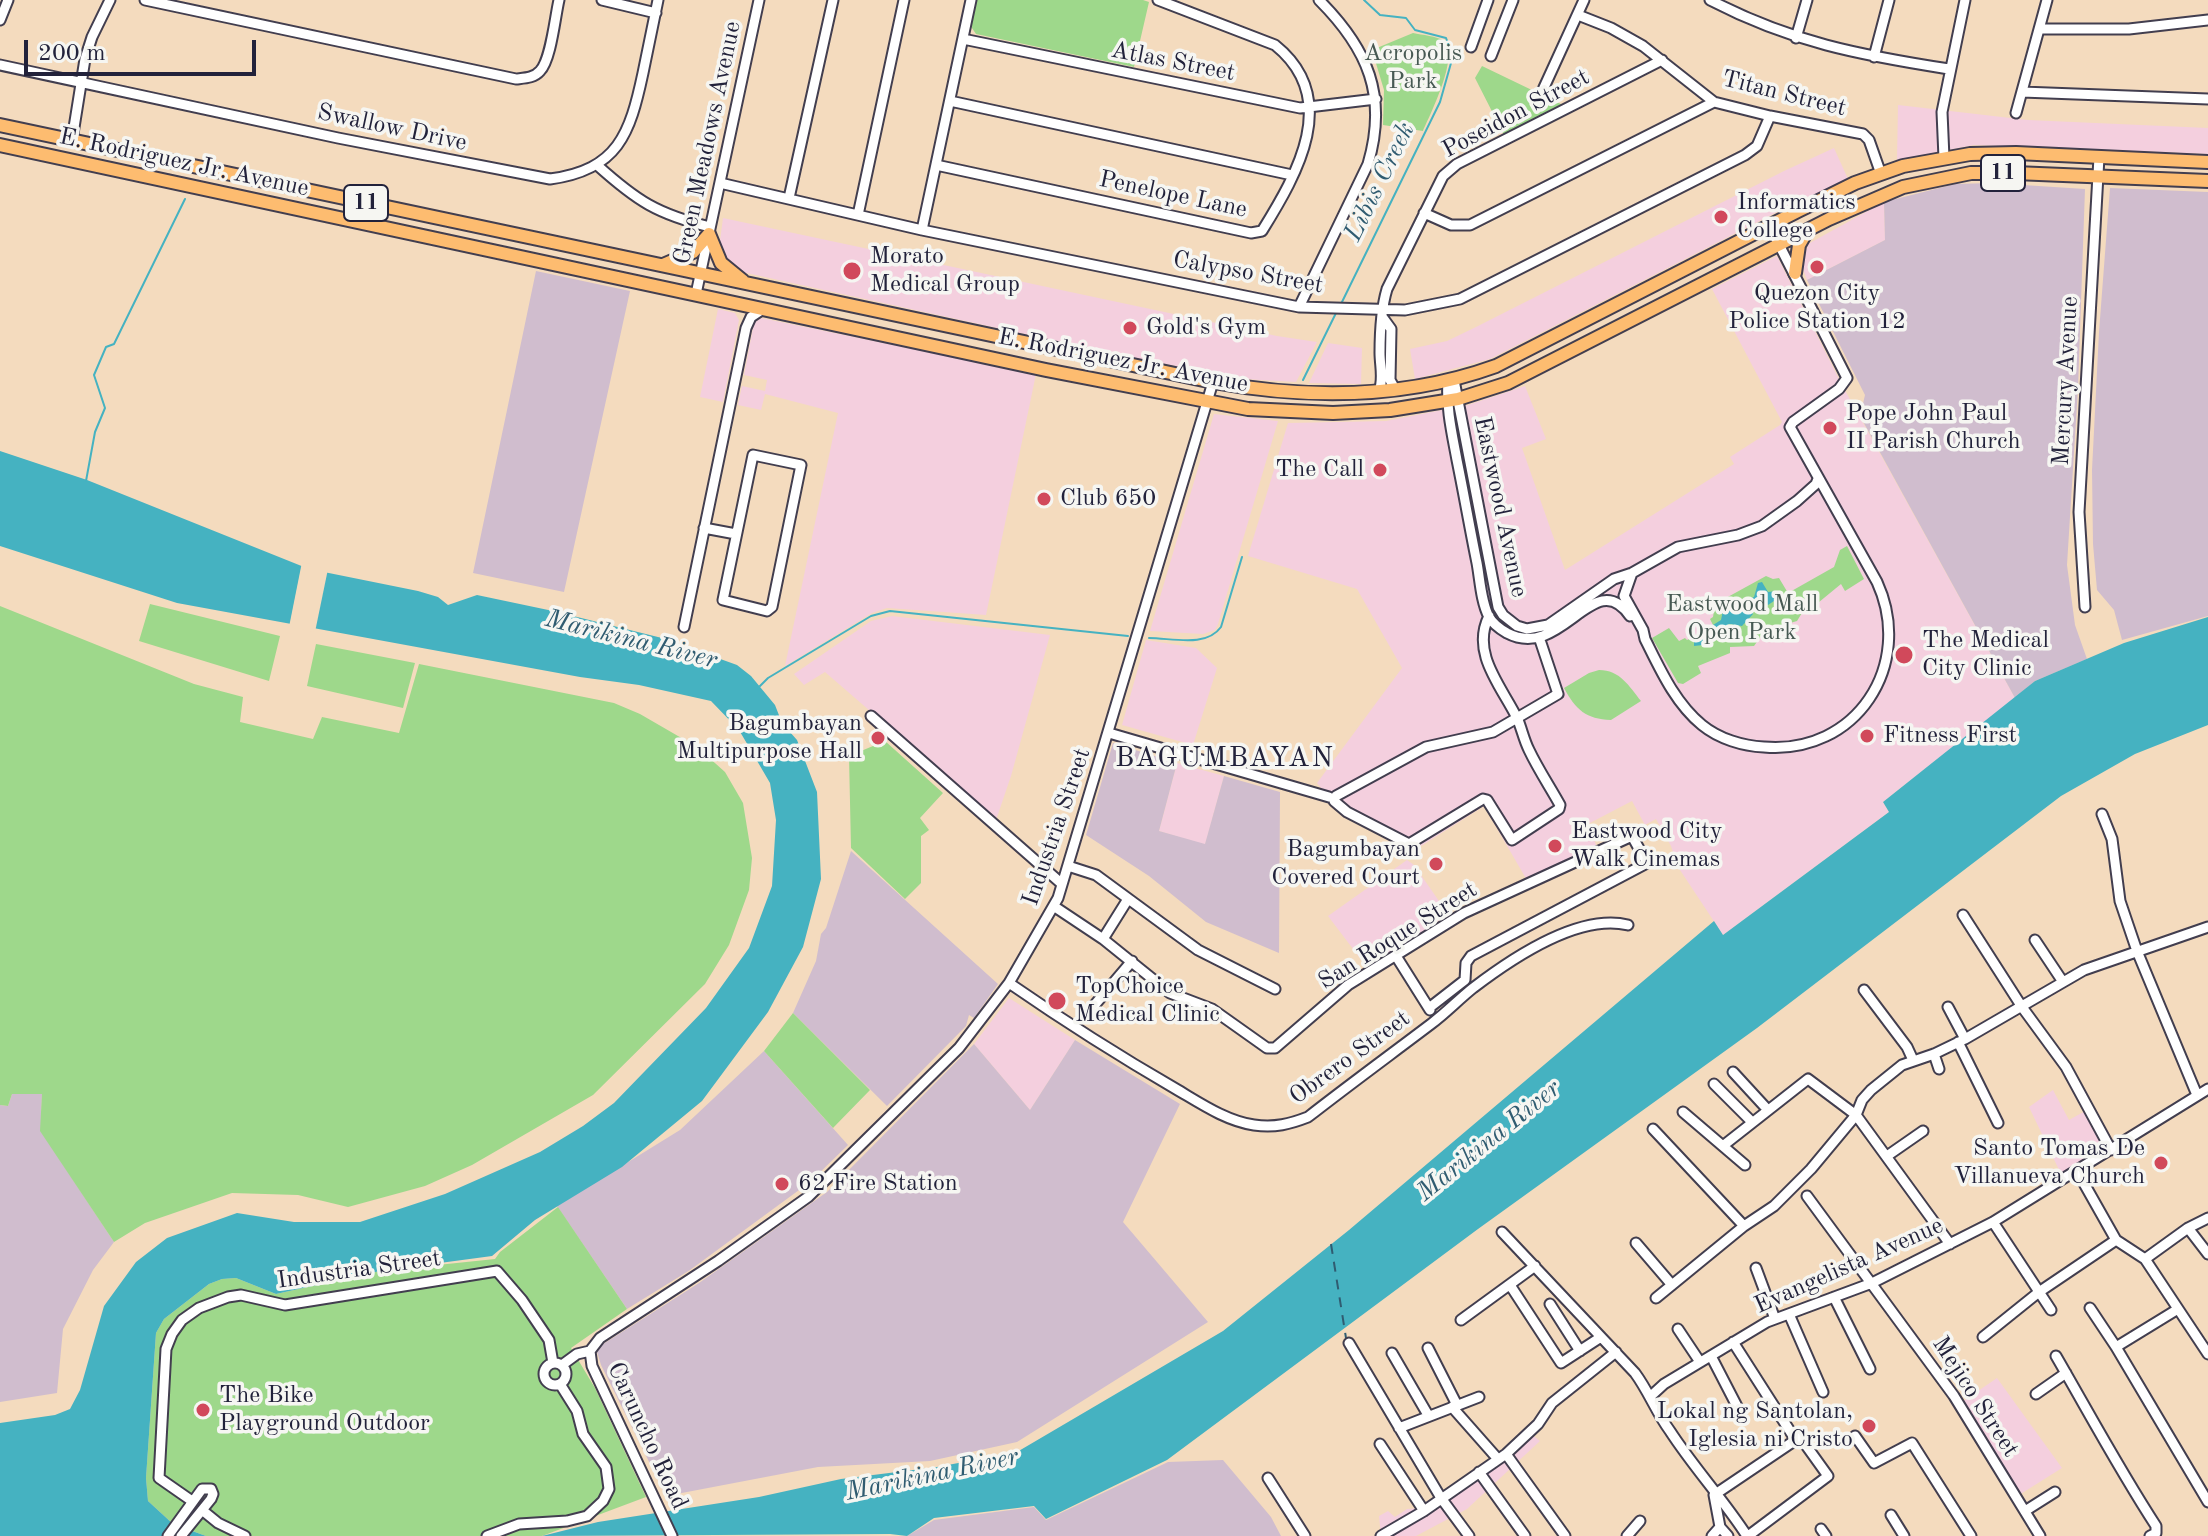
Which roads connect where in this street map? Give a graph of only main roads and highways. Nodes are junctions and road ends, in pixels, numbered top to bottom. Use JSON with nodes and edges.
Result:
{"nodes":[{"id":1,"x":0,"y":125,"type":"edge"},
{"id":2,"x":0,"y":145,"type":"edge"},
{"id":3,"x":2208,"y":162,"type":"edge"},
{"id":4,"x":2208,"y":181,"type":"edge"},
{"id":5,"x":470,"y":225,"type":"junction"},
{"id":6,"x":1808,"y":230,"type":"junction"},
{"id":7,"x":465,"y":245,"type":"junction"},
{"id":8,"x":659,"y":266,"type":"junction"},
{"id":9,"x":1795,"y":273,"type":"road end"},
{"id":10,"x":749,"y":285,"type":"junction"},
{"id":11,"x":1646,"y":287,"type":"junction"},
{"id":12,"x":1657,"y":307,"type":"junction"}],
"edges":[{"from":1,"to":5,"type":"main road","name":"E. Rodriguez Jr. Avenue","number":"11"},
{"from":2,"to":7,"type":"main road","name":"E. Rodriguez Jr. Avenue","number":"11"},
{"from":3,"to":11,"type":"main road","name":"E. Rodriguez Jr. Avenue","number":"11"},
{"from":4,"to":6,"type":"main road","name":"E. Rodriguez Jr. Avenue","number":"11"},
{"from":5,"to":7,"type":"main road"},
{"from":5,"to":8,"type":"main road","name":"E. Rodriguez Jr. Avenue","number":"11"},
{"from":6,"to":9,"type":"main road"},
{"from":6,"to":12,"type":"main road","name":"E. Rodriguez Jr. Avenue","number":"11"},
{"from":7,"to":12,"type":"main road","name":"E. Rodriguez Jr. Avenue","number":"11"},
{"from":8,"to":10,"type":"main road","name":"E. Rodriguez Jr. Avenue","number":"11"},
{"from":8,"to":10,"type":"main road"},
{"from":10,"to":11,"type":"main road","name":"E. Rodriguez Jr. Avenue","number":"11"},
{"from":11,"to":12,"type":"main road"}]}
